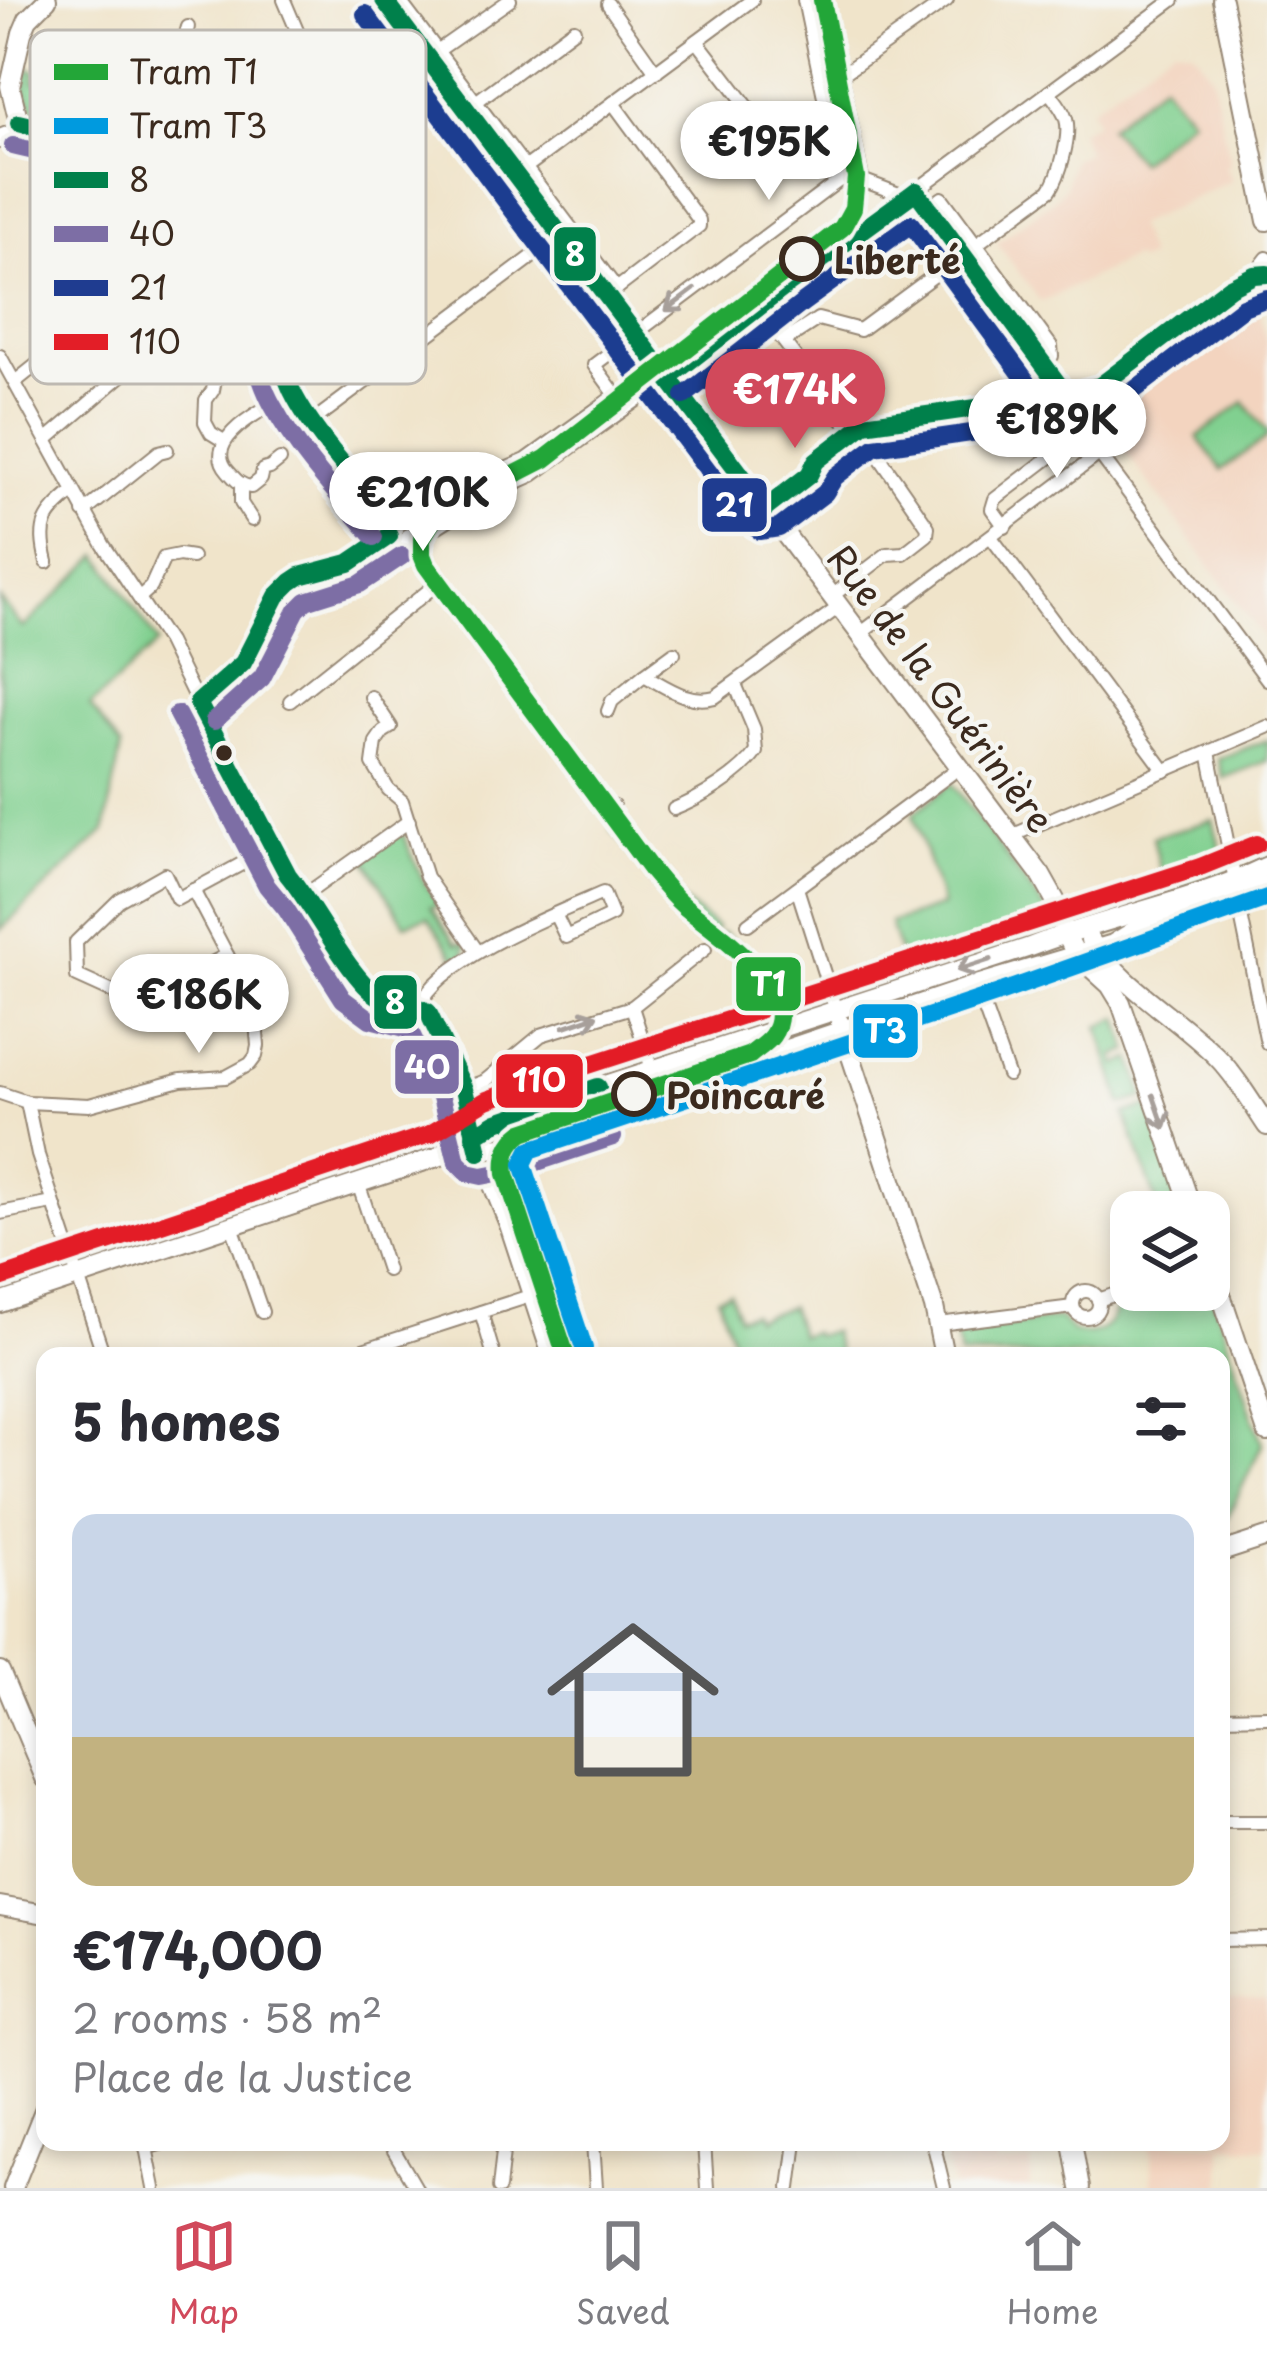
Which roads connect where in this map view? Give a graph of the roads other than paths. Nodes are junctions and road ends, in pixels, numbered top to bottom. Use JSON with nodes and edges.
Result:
{"nodes":[{"id":1,"x":47,"y":0,"type":"edge"},
{"id":2,"x":284,"y":0,"type":"edge"},
{"id":3,"x":510,"y":0,"type":"edge"},
{"id":4,"x":752,"y":0,"type":"edge"},
{"id":5,"x":804,"y":0,"type":"edge"},
{"id":6,"x":826,"y":0,"type":"edge"},
{"id":7,"x":946,"y":0,"type":"edge"},
{"id":8,"x":1172,"y":0,"type":"edge"},
{"id":9,"x":1222,"y":0,"type":"edge"},
{"id":10,"x":390,"y":1,"type":"edge"},
{"id":11,"x":608,"y":4,"type":"dead end"},
{"id":12,"x":188,"y":27,"type":"dead end"},
{"id":13,"x":574,"y":29,"type":"dead end"},
{"id":14,"x":187,"y":30,"type":"edge"},
{"id":15,"x":297,"y":30,"type":"edge"},
{"id":16,"x":413,"y":30,"type":"edge"},
{"id":17,"x":697,"y":41,"type":"junction"},
{"id":18,"x":426,"y":47,"type":"edge"},
{"id":19,"x":432,"y":55,"type":"junction"},
{"id":20,"x":656,"y":72,"type":"junction"},
{"id":21,"x":841,"y":75,"type":"junction"},
{"id":22,"x":1049,"y":92,"type":"junction"},
{"id":23,"x":9,"y":102,"type":"edge"},
{"id":24,"x":613,"y":104,"type":"junction"},
{"id":25,"x":471,"y":106,"type":"junction"},
{"id":26,"x":1,"y":140,"type":"edge"},
{"id":27,"x":782,"y":151,"type":"dead end"},
{"id":28,"x":520,"y":172,"type":"junction"},
{"id":29,"x":841,"y":178,"type":"junction"},
{"id":30,"x":862,"y":178,"type":"junction"},
{"id":31,"x":889,"y":191,"type":"junction"},
{"id":32,"x":912,"y":194,"type":"junction"},
{"id":33,"x":929,"y":208,"type":"junction"},
{"id":34,"x":884,"y":215,"type":"junction"},
{"id":35,"x":1267,"y":221,"type":"edge"},
{"id":36,"x":560,"y":236,"type":"junction"},
{"id":37,"x":975,"y":244,"type":"junction"},
{"id":38,"x":962,"y":255,"type":"junction"},
{"id":39,"x":1267,"y":258,"type":"edge"},
{"id":40,"x":1263,"y":276,"type":"edge"},
{"id":41,"x":611,"y":293,"type":"junction"},
{"id":42,"x":758,"y":308,"type":"junction"},
{"id":43,"x":635,"y":334,"type":"junction"},
{"id":44,"x":426,"y":336,"type":"edge"},
{"id":45,"x":784,"y":341,"type":"junction"},
{"id":46,"x":0,"y":356,"type":"edge"},
{"id":47,"x":1045,"y":364,"type":"junction"},
{"id":48,"x":30,"y":370,"type":"edge"},
{"id":49,"x":669,"y":377,"type":"junction"},
{"id":50,"x":15,"y":382,"type":"junction"},
{"id":51,"x":112,"y":384,"type":"edge"},
{"id":52,"x":214,"y":384,"type":"edge"},
{"id":53,"x":290,"y":384,"type":"edge"},
{"id":54,"x":362,"y":384,"type":"edge"},
{"id":55,"x":293,"y":393,"type":"junction"},
{"id":56,"x":1066,"y":395,"type":"junction"},
{"id":57,"x":313,"y":421,"type":"junction"},
{"id":58,"x":855,"y":432,"type":"junction"},
{"id":59,"x":1083,"y":432,"type":"junction"},
{"id":60,"x":46,"y":440,"type":"junction"},
{"id":61,"x":224,"y":441,"type":"junction"},
{"id":62,"x":167,"y":450,"type":"dead end"},
{"id":63,"x":1100,"y":454,"type":"junction"},
{"id":64,"x":280,"y":460,"type":"dead end"},
{"id":65,"x":241,"y":485,"type":"junction"},
{"id":66,"x":73,"y":492,"type":"junction"},
{"id":67,"x":766,"y":508,"type":"junction"},
{"id":68,"x":84,"y":512,"type":"junction"},
{"id":69,"x":252,"y":520,"type":"dead end"},
{"id":70,"x":1005,"y":527,"type":"junction"},
{"id":71,"x":399,"y":530,"type":"junction"},
{"id":72,"x":992,"y":537,"type":"junction"},
{"id":73,"x":192,"y":557,"type":"dead end"},
{"id":74,"x":47,"y":562,"type":"dead end"},
{"id":75,"x":437,"y":584,"type":"junction"},
{"id":76,"x":140,"y":598,"type":"junction"},
{"id":77,"x":836,"y":601,"type":"junction"},
{"id":78,"x":860,"y":634,"type":"junction"},
{"id":79,"x":674,"y":652,"type":"dead end"},
{"id":80,"x":644,"y":675,"type":"junction"},
{"id":81,"x":1267,"y":679,"type":"edge"},
{"id":82,"x":735,"y":684,"type":"junction"},
{"id":83,"x":371,"y":697,"type":"dead end"},
{"id":84,"x":290,"y":701,"type":"dead end"},
{"id":85,"x":198,"y":704,"type":"junction"},
{"id":86,"x":608,"y":711,"type":"dead end"},
{"id":87,"x":1267,"y":727,"type":"edge"},
{"id":88,"x":1209,"y":752,"type":"junction"},
{"id":89,"x":960,"y":767,"type":"junction"},
{"id":90,"x":1165,"y":771,"type":"junction"},
{"id":91,"x":613,"y":806,"type":"dead end"},
{"id":92,"x":674,"y":809,"type":"dead end"},
{"id":93,"x":409,"y":821,"type":"junction"},
{"id":94,"x":1011,"y":836,"type":"junction"},
{"id":95,"x":273,"y":848,"type":"junction"},
{"id":96,"x":1267,"y":866,"type":"edge"},
{"id":97,"x":1267,"y":885,"type":"edge"},
{"id":98,"x":797,"y":887,"type":"junction"},
{"id":99,"x":1236,"y":888,"type":"junction"},
{"id":100,"x":193,"y":890,"type":"junction"},
{"id":101,"x":305,"y":896,"type":"junction"},
{"id":102,"x":555,"y":914,"type":"junction"},
{"id":103,"x":748,"y":924,"type":"dead end"},
{"id":104,"x":1074,"y":931,"type":"junction"},
{"id":105,"x":705,"y":949,"type":"dead end"},
{"id":106,"x":1086,"y":951,"type":"junction"},
{"id":107,"x":478,"y":952,"type":"junction"},
{"id":108,"x":227,"y":955,"type":"junction"},
{"id":109,"x":1261,"y":984,"type":"edge"},
{"id":110,"x":976,"y":985,"type":"junction"},
{"id":111,"x":1137,"y":990,"type":"junction"},
{"id":112,"x":1121,"y":1004,"type":"junction"},
{"id":113,"x":420,"y":1006,"type":"junction"},
{"id":114,"x":632,"y":1007,"type":"junction"},
{"id":115,"x":836,"y":1011,"type":"junction"},
{"id":116,"x":843,"y":1031,"type":"junction"},
{"id":117,"x":1267,"y":1043,"type":"edge"},
{"id":118,"x":652,"y":1069,"type":"junction"},
{"id":119,"x":1009,"y":1075,"type":"dead end"},
{"id":120,"x":464,"y":1089,"type":"junction"},
{"id":121,"x":0,"y":1094,"type":"edge"},
{"id":122,"x":27,"y":1102,"type":"junction"},
{"id":123,"x":1267,"y":1126,"type":"edge"},
{"id":124,"x":476,"y":1144,"type":"junction"},
{"id":125,"x":358,"y":1183,"type":"junction"},
{"id":126,"x":1186,"y":1191,"type":"edge"},
{"id":127,"x":53,"y":1203,"type":"junction"},
{"id":128,"x":0,"y":1213,"type":"edge"},
{"id":129,"x":232,"y":1226,"type":"junction"},
{"id":130,"x":387,"y":1270,"type":"dead end"},
{"id":131,"x":78,"y":1277,"type":"junction"},
{"id":132,"x":530,"y":1296,"type":"junction"},
{"id":133,"x":1110,"y":1296,"type":"edge"},
{"id":134,"x":0,"y":1304,"type":"edge"},
{"id":135,"x":1226,"y":1311,"type":"edge"},
{"id":136,"x":262,"y":1312,"type":"dead end"},
{"id":137,"x":481,"y":1312,"type":"junction"},
{"id":138,"x":939,"y":1324,"type":"junction"},
{"id":139,"x":101,"y":1347,"type":"edge"},
{"id":140,"x":391,"y":1347,"type":"edge"},
{"id":141,"x":491,"y":1347,"type":"edge"},
{"id":142,"x":546,"y":1347,"type":"edge"},
{"id":143,"x":943,"y":1347,"type":"edge"},
{"id":144,"x":1267,"y":1432,"type":"edge"},
{"id":145,"x":1267,"y":1537,"type":"edge"},
{"id":146,"x":1230,"y":1549,"type":"edge"},
{"id":147,"x":0,"y":1671,"type":"edge"},
{"id":148,"x":1267,"y":1716,"type":"edge"},
{"id":149,"x":1230,"y":1717,"type":"edge"},
{"id":150,"x":36,"y":1757,"type":"edge"},
{"id":151,"x":1230,"y":1822,"type":"edge"},
{"id":152,"x":1267,"y":1822,"type":"edge"},
{"id":153,"x":0,"y":1906,"type":"edge"},
{"id":154,"x":36,"y":1912,"type":"edge"},
{"id":155,"x":1230,"y":1940,"type":"edge"},
{"id":156,"x":1267,"y":1940,"type":"edge"},
{"id":157,"x":36,"y":2130,"type":"edge"},
{"id":158,"x":147,"y":2151,"type":"edge"},
{"id":159,"x":394,"y":2151,"type":"edge"},
{"id":160,"x":503,"y":2151,"type":"edge"},
{"id":161,"x":594,"y":2151,"type":"edge"},
{"id":162,"x":705,"y":2151,"type":"edge"},
{"id":163,"x":795,"y":2151,"type":"edge"},
{"id":164,"x":935,"y":2151,"type":"edge"},
{"id":165,"x":1074,"y":2151,"type":"edge"},
{"id":166,"x":13,"y":2188,"type":"edge"},
{"id":167,"x":154,"y":2188,"type":"edge"},
{"id":168,"x":416,"y":2188,"type":"edge"},
{"id":169,"x":499,"y":2188,"type":"edge"},
{"id":170,"x":596,"y":2188,"type":"edge"},
{"id":171,"x":707,"y":2188,"type":"edge"},
{"id":172,"x":790,"y":2188,"type":"edge"},
{"id":173,"x":944,"y":2188,"type":"edge"},
{"id":174,"x":1080,"y":2188,"type":"edge"}],
"edges":[{"from":1,"to":23,"type":"main road"},
{"from":2,"to":15,"type":"street"},
{"from":3,"to":19,"type":"street"},
{"from":4,"to":17,"type":"street"},
{"from":5,"to":29,"type":"street"},
{"from":6,"to":21,"type":"street"},
{"from":7,"to":21,"type":"street"},
{"from":8,"to":22,"type":"street"},
{"from":9,"to":35,"type":"main road"},
{"from":10,"to":16,"type":"main road","name":"Rue de la Guérinière"},
{"from":11,"to":20,"type":"street"},
{"from":12,"to":14,"type":"street"},
{"from":13,"to":25,"type":"street"},
{"from":17,"to":20,"type":"street"},
{"from":17,"to":27,"type":"street"},
{"from":18,"to":19,"type":"main road","name":"Rue de la Guérinière"},
{"from":19,"to":25,"type":"main road","name":"Rue de la Guérinière"},
{"from":20,"to":24,"type":"street"},
{"from":21,"to":30,"type":"street"},
{"from":22,"to":32,"type":"street"},
{"from":22,"to":37,"type":"street"},
{"from":23,"to":26,"type":"main road"},
{"from":24,"to":28,"type":"street"},
{"from":24,"to":41,"type":"street"},
{"from":25,"to":28,"type":"main road","name":"Rue de la Guérinière"},
{"from":28,"to":36,"type":"main road","name":"Rue de la Guérinière"},
{"from":28,"to":41,"type":"street"},
{"from":29,"to":30,"type":"street"},
{"from":29,"to":43,"type":"street","one_way":true},
{"from":30,"to":31,"type":"street"},
{"from":31,"to":32,"type":"street"},
{"from":31,"to":34,"type":"street"},
{"from":32,"to":33,"type":"street"},
{"from":32,"to":34,"type":"street"},
{"from":33,"to":37,"type":"street"},
{"from":33,"to":38,"type":"street"},
{"from":34,"to":42,"type":"street"},
{"from":36,"to":41,"type":"main road","name":"Rue de la Guérinière"},
{"from":36,"to":44,"type":"street"},
{"from":37,"to":38,"type":"street"},
{"from":37,"to":47,"type":"street"},
{"from":38,"to":45,"type":"street"},
{"from":38,"to":47,"type":"street"},
{"from":39,"to":40,"type":"street"},
{"from":40,"to":56,"type":"street"},
{"from":41,"to":43,"type":"main road","name":"Rue de la Guérinière"},
{"from":42,"to":45,"type":"street"},
{"from":42,"to":49,"type":"street"},
{"from":43,"to":49,"type":"main road","name":"Rue de la Guérinière"},
{"from":43,"to":71,"type":"street"},
{"from":45,"to":58,"type":"street"},
{"from":46,"to":50,"type":"street"},
{"from":47,"to":56,"type":"street"},
{"from":48,"to":50,"type":"street"},
{"from":49,"to":67,"type":"main road","name":"Rue de la Guérinière"},
{"from":49,"to":71,"type":"street"},
{"from":50,"to":60,"type":"street"},
{"from":51,"to":60,"type":"street"},
{"from":52,"to":61,"type":"street"},
{"from":53,"to":55,"type":"street"},
{"from":54,"to":57,"type":"street"},
{"from":55,"to":57,"type":"street"},
{"from":55,"to":61,"type":"street"},
{"from":56,"to":58,"type":"street"},
{"from":56,"to":59,"type":"street"},
{"from":57,"to":71,"type":"street"},
{"from":58,"to":67,"type":"street"},
{"from":58,"to":77,"type":"street"},
{"from":59,"to":63,"type":"street"},
{"from":59,"to":70,"type":"street"},
{"from":60,"to":66,"type":"street"},
{"from":61,"to":65,"type":"street"},
{"from":62,"to":68,"type":"street"},
{"from":63,"to":70,"type":"street"},
{"from":63,"to":81,"type":"street"},
{"from":64,"to":65,"type":"street"},
{"from":65,"to":69,"type":"street"},
{"from":66,"to":68,"type":"street"},
{"from":66,"to":74,"type":"street"},
{"from":67,"to":77,"type":"main road","name":"Rue de la Guérinière"},
{"from":68,"to":76,"type":"street"},
{"from":70,"to":72,"type":"street"},
{"from":71,"to":75,"type":"street"},
{"from":71,"to":85,"type":"street"},
{"from":72,"to":78,"type":"street"},
{"from":72,"to":90,"type":"street"},
{"from":73,"to":76,"type":"street"},
{"from":75,"to":84,"type":"street"},
{"from":75,"to":91,"type":"street"},
{"from":76,"to":85,"type":"street"},
{"from":77,"to":78,"type":"main road","name":"Rue de la Guérinière"},
{"from":77,"to":82,"type":"street"},
{"from":78,"to":89,"type":"main road","name":"Rue de la Guérinière"},
{"from":79,"to":80,"type":"street"},
{"from":80,"to":82,"type":"street"},
{"from":80,"to":86,"type":"street"},
{"from":82,"to":92,"type":"street"},
{"from":83,"to":93,"type":"street"},
{"from":85,"to":95,"type":"street"},
{"from":87,"to":88,"type":"street"},
{"from":88,"to":90,"type":"street"},
{"from":88,"to":99,"type":"street"},
{"from":89,"to":94,"type":"main road","name":"Rue de la Guérinière"},
{"from":89,"to":98,"type":"street"},
{"from":90,"to":94,"type":"street"},
{"from":93,"to":101,"type":"street"},
{"from":93,"to":107,"type":"street"},
{"from":94,"to":104,"type":"main road","name":"Rue de la Guérinière"},
{"from":95,"to":100,"type":"street"},
{"from":95,"to":101,"type":"street"},
{"from":96,"to":99,"type":"main road"},
{"from":97,"to":99,"type":"main road"},
{"from":98,"to":103,"type":"street"},
{"from":98,"to":115,"type":"street"},
{"from":99,"to":104,"type":"main road"},
{"from":99,"to":106,"type":"main road"},
{"from":99,"to":109,"type":"street"},
{"from":100,"to":108,"type":"street"},
{"from":100,"to":108,"type":"street"},
{"from":101,"to":113,"type":"street"},
{"from":102,"to":102,"type":"street"},
{"from":102,"to":107,"type":"street"},
{"from":104,"to":106,"type":"main road","name":"Rue de la Guérinière"},
{"from":104,"to":115,"type":"main road","one_way":true},
{"from":105,"to":114,"type":"street"},
{"from":106,"to":110,"type":"main road"},
{"from":106,"to":111,"type":"main road"},
{"from":106,"to":112,"type":"main road"},
{"from":107,"to":113,"type":"street"},
{"from":108,"to":122,"type":"street"},
{"from":109,"to":117,"type":"street"},
{"from":110,"to":116,"type":"main road"},
{"from":110,"to":119,"type":"street"},
{"from":111,"to":112,"type":"street"},
{"from":111,"to":123,"type":"main road"},
{"from":112,"to":126,"type":"main road","one_way":true},
{"from":113,"to":120,"type":"street"},
{"from":114,"to":118,"type":"street"},
{"from":120,"to":114,"type":"street","one_way":true},
{"from":115,"to":116,"type":"main road"},
{"from":115,"to":118,"type":"main road"},
{"from":116,"to":124,"type":"main road"},
{"from":116,"to":138,"type":"main road"},
{"from":118,"to":124,"type":"main road"},
{"from":120,"to":124,"type":"street"},
{"from":121,"to":122,"type":"street"},
{"from":122,"to":127,"type":"street"},
{"from":124,"to":125,"type":"main road"},
{"from":124,"to":132,"type":"street"},
{"from":125,"to":129,"type":"main road"},
{"from":125,"to":130,"type":"street"},
{"from":127,"to":128,"type":"street"},
{"from":127,"to":131,"type":"street"},
{"from":129,"to":131,"type":"main road"},
{"from":129,"to":136,"type":"street"},
{"from":131,"to":134,"type":"main road"},
{"from":131,"to":139,"type":"street"},
{"from":132,"to":137,"type":"street"},
{"from":132,"to":142,"type":"street"},
{"from":133,"to":138,"type":"street"},
{"from":135,"to":144,"type":"main road"},
{"from":137,"to":140,"type":"street"},
{"from":137,"to":141,"type":"street"},
{"from":138,"to":143,"type":"main road"},
{"from":145,"to":146,"type":"main road"},
{"from":147,"to":150,"type":"main road"},
{"from":148,"to":149,"type":"street"},
{"from":151,"to":152,"type":"street"},
{"from":153,"to":154,"type":"main road"},
{"from":155,"to":156,"type":"street"},
{"from":157,"to":166,"type":"main road"},
{"from":158,"to":167,"type":"street"},
{"from":159,"to":168,"type":"street"},
{"from":160,"to":169,"type":"street"},
{"from":161,"to":170,"type":"street"},
{"from":162,"to":171,"type":"street"},
{"from":163,"to":172,"type":"street"},
{"from":164,"to":173,"type":"street"},
{"from":165,"to":174,"type":"main road"}]}
